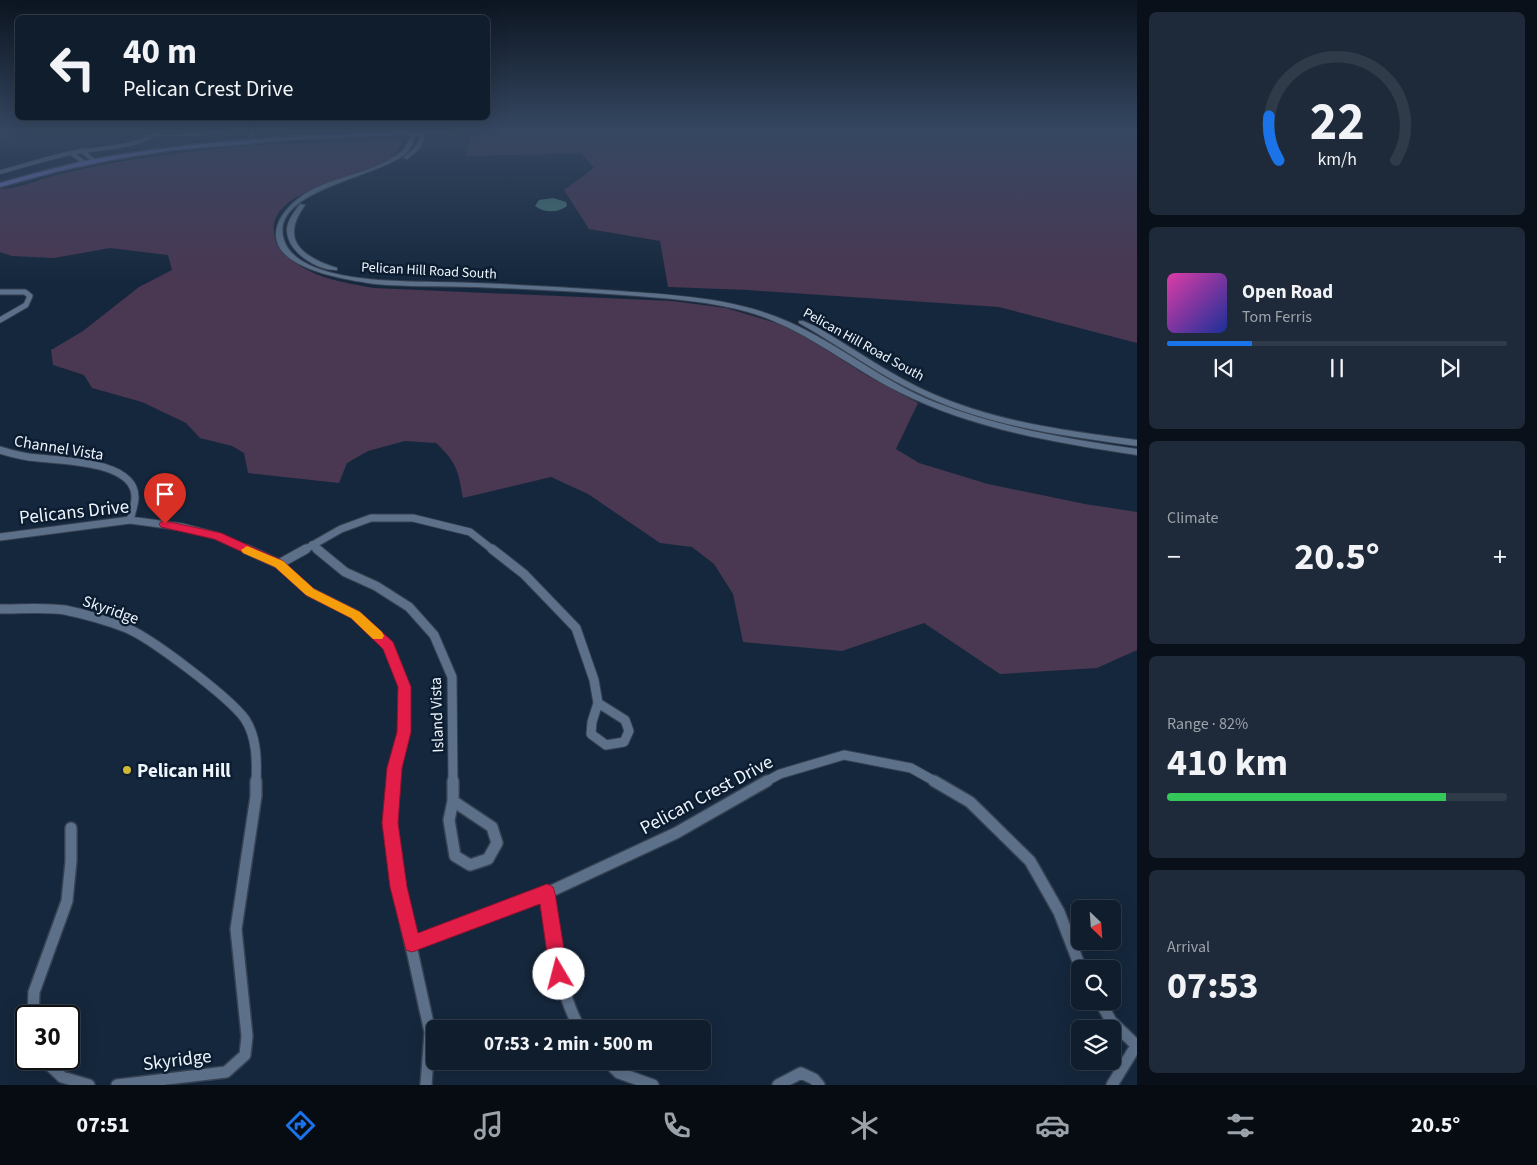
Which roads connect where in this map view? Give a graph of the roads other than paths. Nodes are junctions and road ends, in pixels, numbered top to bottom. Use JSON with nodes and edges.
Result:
{"nodes":[{"id":1,"x":341,"y":182,"type":"edge"},
{"id":2,"x":0,"y":292,"type":"edge"},
{"id":3,"x":0,"y":320,"type":"edge"},
{"id":4,"x":941,"y":404,"type":"junction"},
{"id":5,"x":1137,"y":444,"type":"edge"},
{"id":6,"x":0,"y":450,"type":"edge"},
{"id":7,"x":1137,"y":452,"type":"edge"},
{"id":8,"x":130,"y":520,"type":"junction"},
{"id":9,"x":0,"y":537,"type":"edge"},
{"id":10,"x":312,"y":545,"type":"junction"},
{"id":11,"x":279,"y":564,"type":"junction"},
{"id":12,"x":0,"y":609,"type":"edge"},
{"id":13,"x":598,"y":703,"type":"junction"},
{"id":14,"x":453,"y":801,"type":"junction"},
{"id":15,"x":71,"y":828,"type":"dead end"},
{"id":16,"x":547,"y":893,"type":"junction"},
{"id":17,"x":412,"y":944,"type":"junction"},
{"id":18,"x":1078,"y":960,"type":"edge"},
{"id":19,"x":33,"y":1005,"type":"edge"},
{"id":20,"x":1105,"y":1010,"type":"edge"},
{"id":21,"x":575,"y":1020,"type":"edge"},
{"id":22,"x":1137,"y":1046,"type":"edge"},
{"id":23,"x":55,"y":1070,"type":"edge"},
{"id":24,"x":616,"y":1070,"type":"edge"},
{"id":25,"x":89,"y":1085,"type":"edge"},
{"id":26,"x":117,"y":1085,"type":"edge"},
{"id":27,"x":426,"y":1085,"type":"edge"},
{"id":28,"x":653,"y":1085,"type":"edge"},
{"id":29,"x":778,"y":1085,"type":"edge"},
{"id":30,"x":818,"y":1085,"type":"edge"},
{"id":31,"x":1112,"y":1085,"type":"edge"}],
"edges":[{"from":1,"to":4,"type":"street","name":"Pelican Hill Road South"},
{"from":2,"to":3,"type":"street"},
{"from":4,"to":5,"type":"street"},
{"from":4,"to":7,"type":"street"},
{"from":6,"to":8,"type":"street","name":"Channel Vista"},
{"from":8,"to":9,"type":"street","name":"Pelicans Drive"},
{"from":8,"to":11,"type":"street","name":"Pelicans Drive"},
{"from":10,"to":11,"type":"street"},
{"from":10,"to":13,"type":"street"},
{"from":10,"to":14,"type":"street","name":"Island Vista"},
{"from":11,"to":17,"type":"street","name":"Pelicans Drive"},
{"from":12,"to":26,"type":"street","name":"Skyridge"},
{"from":13,"to":13,"type":"street"},
{"from":14,"to":14,"type":"street","name":"Island Vista"},
{"from":15,"to":19,"type":"street"},
{"from":16,"to":17,"type":"street","name":"Pelican Crest Drive"},
{"from":16,"to":18,"type":"street","name":"Pelican Crest Drive"},
{"from":16,"to":21,"type":"street"},
{"from":17,"to":27,"type":"street","name":"Pelicans Drive"},
{"from":20,"to":22,"type":"street"},
{"from":22,"to":31,"type":"street"},
{"from":23,"to":25,"type":"street"},
{"from":24,"to":28,"type":"street"},
{"from":29,"to":30,"type":"street"}]}
